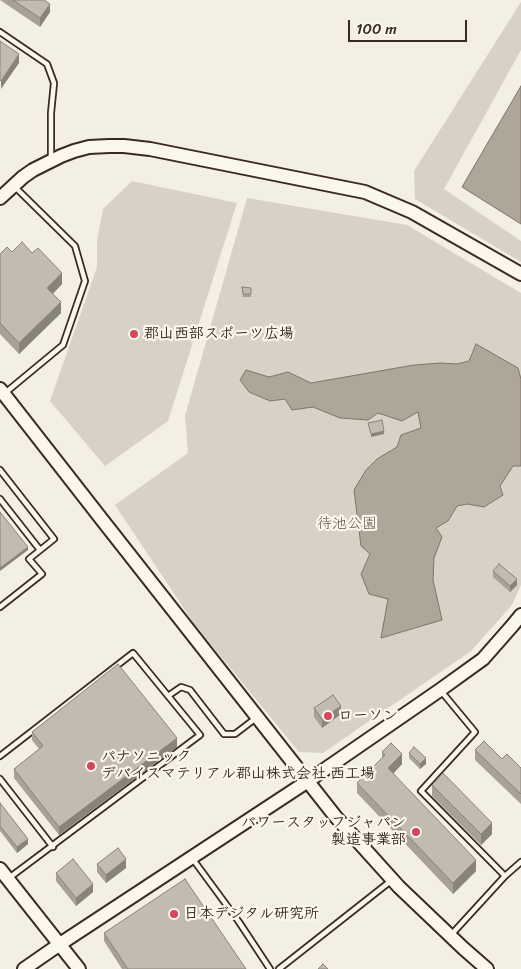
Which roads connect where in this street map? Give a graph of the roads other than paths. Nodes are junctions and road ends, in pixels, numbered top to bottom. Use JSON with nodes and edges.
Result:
{"nodes":[{"id":1,"x":0,"y":32,"type":"edge"},
{"id":2,"x":50,"y":160,"type":"junction"},
{"id":3,"x":14,"y":185,"type":"junction"},
{"id":4,"x":0,"y":198,"type":"edge"},
{"id":5,"x":521,"y":274,"type":"edge"},
{"id":6,"x":2,"y":391,"type":"edge"},
{"id":7,"x":0,"y":470,"type":"edge"},
{"id":8,"x":0,"y":499,"type":"edge"},
{"id":9,"x":40,"y":550,"type":"junction"},
{"id":10,"x":0,"y":607,"type":"edge"},
{"id":11,"x":521,"y":615,"type":"edge"},
{"id":12,"x":440,"y":690,"type":"junction"},
{"id":13,"x":168,"y":696,"type":"junction"},
{"id":14,"x":257,"y":717,"type":"junction"},
{"id":15,"x":0,"y":756,"type":"edge"},
{"id":16,"x":0,"y":779,"type":"edge"},
{"id":17,"x":308,"y":781,"type":"junction"},
{"id":18,"x":53,"y":847,"type":"junction"},
{"id":19,"x":192,"y":858,"type":"junction"},
{"id":20,"x":521,"y":862,"type":"edge"},
{"id":21,"x":0,"y":869,"type":"edge"},
{"id":22,"x":505,"y":876,"type":"junction"},
{"id":23,"x":8,"y":879,"type":"junction"},
{"id":24,"x":392,"y":879,"type":"junction"},
{"id":25,"x":450,"y":936,"type":"junction"},
{"id":26,"x":60,"y":944,"type":"junction"},
{"id":27,"x":24,"y":969,"type":"edge"},
{"id":28,"x":79,"y":969,"type":"edge"},
{"id":29,"x":270,"y":969,"type":"edge"},
{"id":30,"x":279,"y":969,"type":"edge"},
{"id":31,"x":487,"y":969,"type":"edge"}],
"edges":[{"from":1,"to":2,"type":"lane"},
{"from":2,"to":3,"type":"street"},
{"from":2,"to":5,"type":"street"},
{"from":3,"to":4,"type":"street"},
{"from":3,"to":6,"type":"lane"},
{"from":6,"to":14,"type":"street"},
{"from":7,"to":9,"type":"lane"},
{"from":8,"to":9,"type":"lane"},
{"from":9,"to":10,"type":"lane"},
{"from":11,"to":12,"type":"street"},
{"from":12,"to":17,"type":"street"},
{"from":12,"to":22,"type":"lane"},
{"from":13,"to":14,"type":"lane"},
{"from":13,"to":15,"type":"lane"},
{"from":13,"to":18,"type":"lane"},
{"from":14,"to":17,"type":"street"},
{"from":16,"to":18,"type":"lane"},
{"from":17,"to":19,"type":"street"},
{"from":17,"to":24,"type":"street"},
{"from":18,"to":23,"type":"lane"},
{"from":19,"to":26,"type":"street"},
{"from":19,"to":29,"type":"lane"},
{"from":20,"to":22,"type":"lane"},
{"from":21,"to":23,"type":"street"},
{"from":22,"to":25,"type":"lane"},
{"from":23,"to":26,"type":"street"},
{"from":24,"to":25,"type":"street"},
{"from":24,"to":30,"type":"lane"},
{"from":25,"to":31,"type":"street"},
{"from":26,"to":27,"type":"street"},
{"from":26,"to":28,"type":"street"}]}
